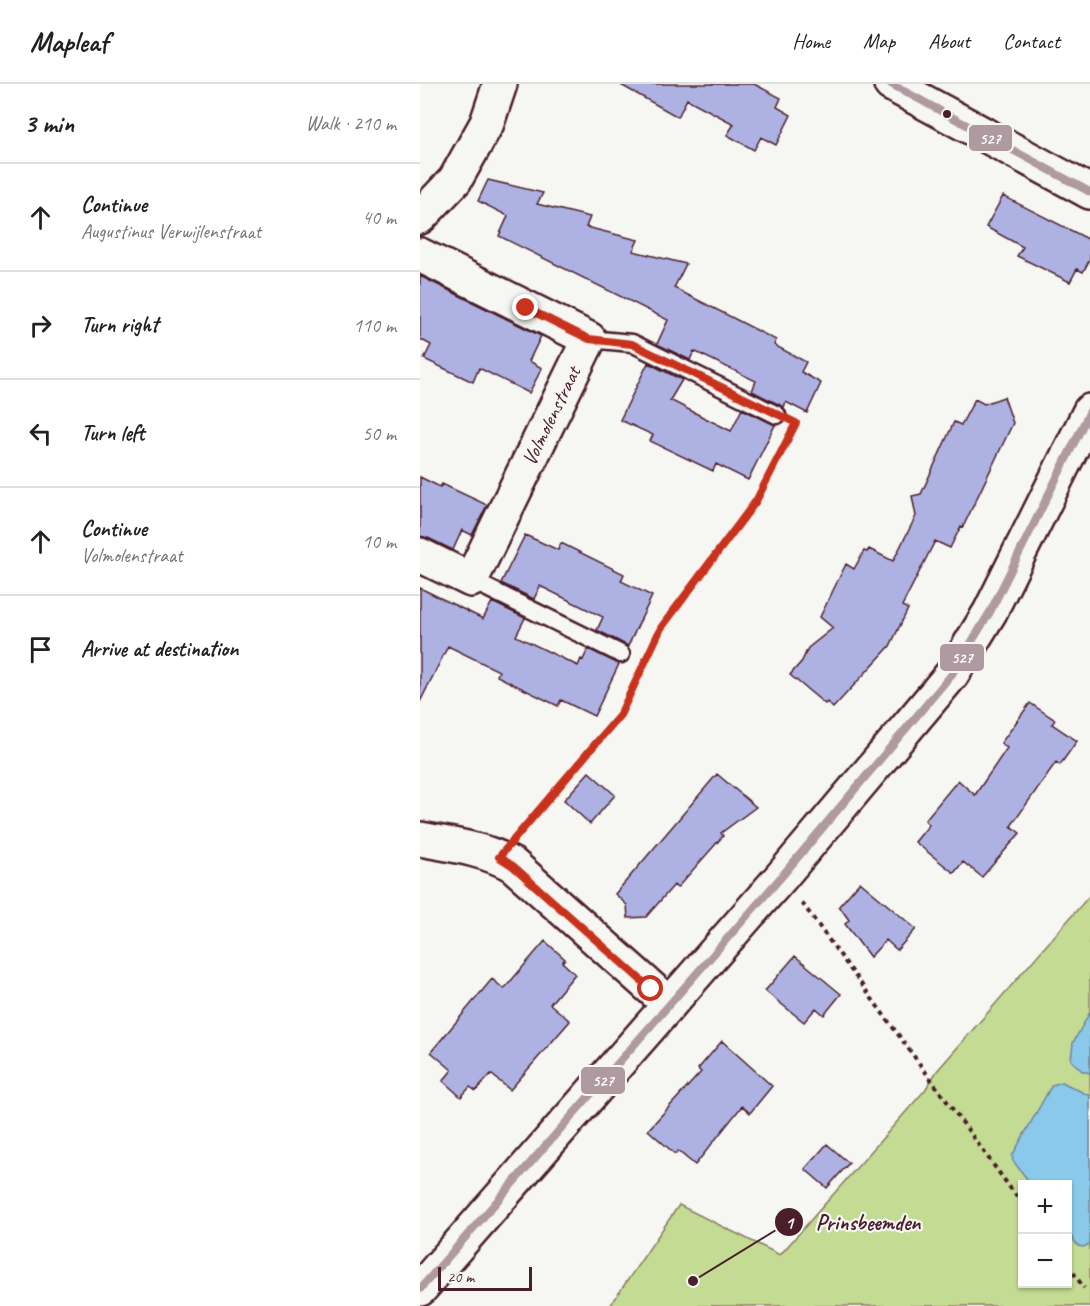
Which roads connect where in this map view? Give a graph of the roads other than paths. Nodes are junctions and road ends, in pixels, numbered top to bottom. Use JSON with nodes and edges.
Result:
{"nodes":[{"id":1,"x":500,"y":84,"type":"edge"},
{"id":2,"x":891,"y":84,"type":"edge"},
{"id":3,"x":1090,"y":192,"type":"edge"},
{"id":4,"x":420,"y":217,"type":"edge"},
{"id":5,"x":420,"y":255,"type":"edge"},
{"id":6,"x":589,"y":339,"type":"junction"},
{"id":7,"x":1090,"y":411,"type":"edge"},
{"id":8,"x":777,"y":415,"type":"road end"},
{"id":9,"x":420,"y":555,"type":"edge"},
{"id":10,"x":471,"y":580,"type":"junction"},
{"id":11,"x":621,"y":654,"type":"dead end"},
{"id":12,"x":420,"y":839,"type":"edge"},
{"id":13,"x":669,"y":1004,"type":"junction"},
{"id":14,"x":420,"y":1289,"type":"edge"}],
"edges":[{"from":1,"to":4,"type":"street"},
{"from":2,"to":3,"type":"street"},
{"from":5,"to":6,"type":"street"},
{"from":6,"to":8,"type":"lane"},
{"from":6,"to":10,"type":"street","name":"Volmolenstraat"},
{"from":7,"to":13,"type":"street"},
{"from":9,"to":10,"type":"street"},
{"from":10,"to":11,"type":"lane"},
{"from":12,"to":13,"type":"street"},
{"from":13,"to":14,"type":"street"}]}
